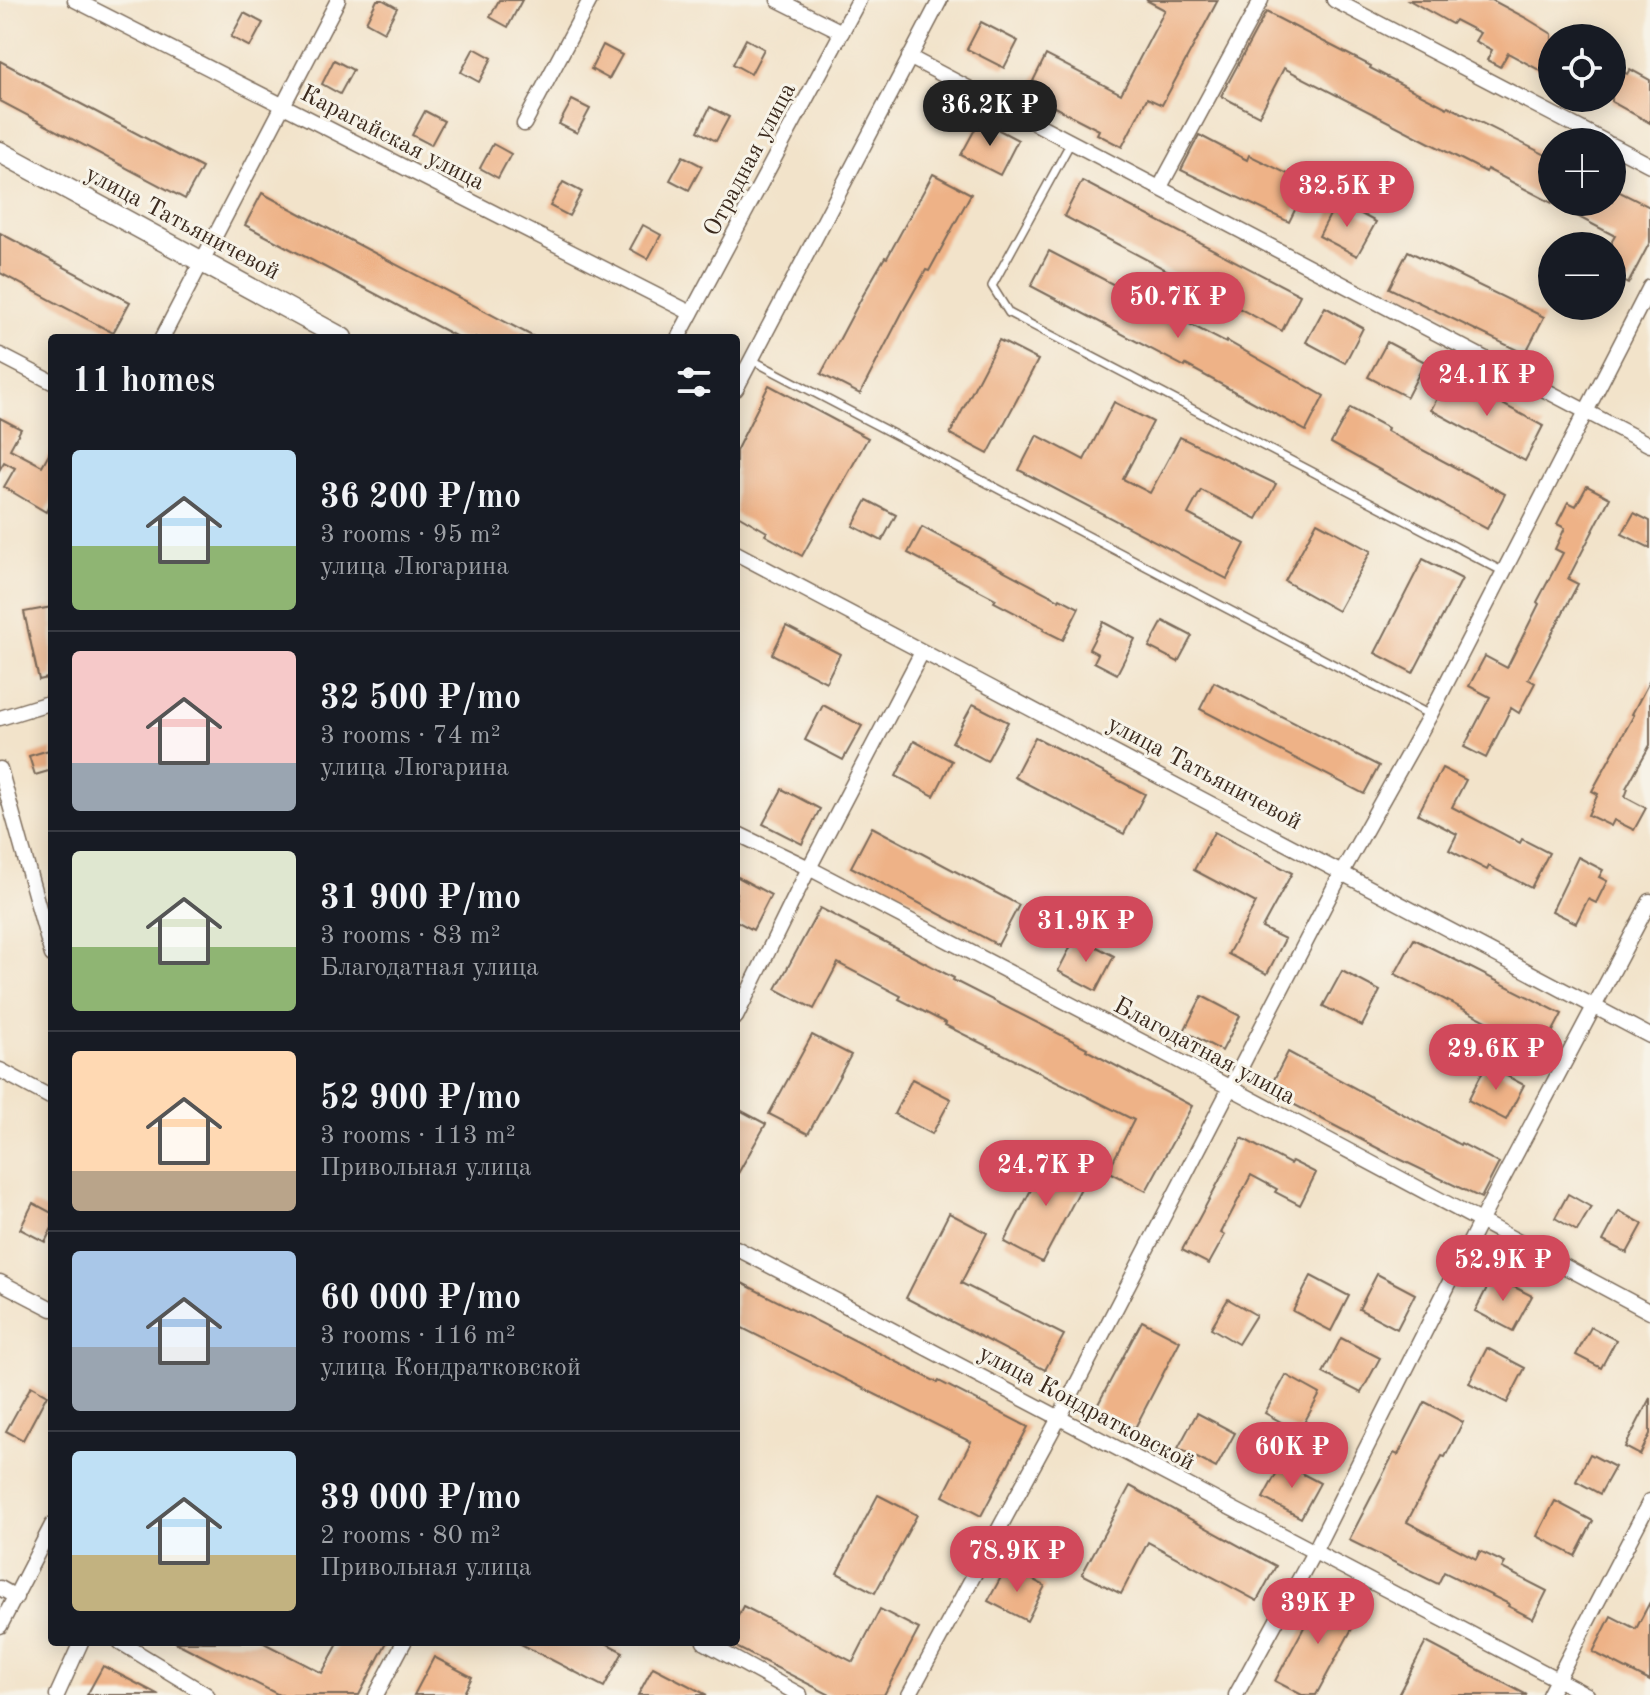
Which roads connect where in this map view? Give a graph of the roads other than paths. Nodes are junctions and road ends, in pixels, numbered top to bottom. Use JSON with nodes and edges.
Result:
{"nodes":[{"id":1,"x":75,"y":0,"type":"edge"},
{"id":2,"x":338,"y":0,"type":"edge"},
{"id":3,"x":590,"y":0,"type":"edge"},
{"id":4,"x":778,"y":0,"type":"edge"},
{"id":5,"x":859,"y":0,"type":"edge"},
{"id":6,"x":940,"y":0,"type":"edge"},
{"id":7,"x":1261,"y":0,"type":"edge"},
{"id":8,"x":1334,"y":0,"type":"edge"},
{"id":9,"x":842,"y":32,"type":"junction"},
{"id":10,"x":909,"y":57,"type":"junction"},
{"id":11,"x":283,"y":107,"type":"junction"},
{"id":12,"x":524,"y":124,"type":"dead end"},
{"id":13,"x":1579,"y":128,"type":"edge"},
{"id":14,"x":1071,"y":142,"type":"junction"},
{"id":15,"x":0,"y":152,"type":"edge"},
{"id":16,"x":1626,"y":152,"type":"edge"},
{"id":17,"x":1650,"y":165,"type":"edge"},
{"id":18,"x":1160,"y":187,"type":"junction"},
{"id":19,"x":201,"y":260,"type":"junction"},
{"id":20,"x":1650,"y":287,"type":"edge"},
{"id":21,"x":691,"y":313,"type":"junction"},
{"id":22,"x":164,"y":334,"type":"edge"},
{"id":23,"x":335,"y":334,"type":"edge"},
{"id":24,"x":680,"y":334,"type":"edge"},
{"id":25,"x":0,"y":355,"type":"edge"},
{"id":26,"x":752,"y":360,"type":"junction"},
{"id":27,"x":48,"y":380,"type":"edge"},
{"id":28,"x":740,"y":382,"type":"edge"},
{"id":29,"x":1585,"y":412,"type":"junction"},
{"id":30,"x":1650,"y":445,"type":"edge"},
{"id":31,"x":740,"y":555,"type":"edge"},
{"id":32,"x":1502,"y":571,"type":"junction"},
{"id":33,"x":922,"y":652,"type":"junction"},
{"id":34,"x":48,"y":703,"type":"edge"},
{"id":35,"x":1430,"y":715,"type":"junction"},
{"id":36,"x":0,"y":718,"type":"edge"},
{"id":37,"x":0,"y":769,"type":"edge"},
{"id":38,"x":740,"y":835,"type":"edge"},
{"id":39,"x":809,"y":868,"type":"junction"},
{"id":40,"x":1341,"y":874,"type":"junction"},
{"id":41,"x":1650,"y":901,"type":"edge"},
{"id":42,"x":48,"y":941,"type":"edge"},
{"id":43,"x":1595,"y":1007,"type":"junction"},
{"id":44,"x":740,"y":1009,"type":"edge"},
{"id":45,"x":1650,"y":1036,"type":"edge"},
{"id":46,"x":0,"y":1070,"type":"edge"},
{"id":47,"x":1231,"y":1088,"type":"junction"},
{"id":48,"x":48,"y":1096,"type":"edge"},
{"id":49,"x":1481,"y":1220,"type":"junction"},
{"id":50,"x":740,"y":1250,"type":"edge"},
{"id":51,"x":0,"y":1282,"type":"edge"},
{"id":52,"x":48,"y":1307,"type":"edge"},
{"id":53,"x":1650,"y":1312,"type":"edge"},
{"id":54,"x":1059,"y":1418,"type":"junction"},
{"id":55,"x":1650,"y":1501,"type":"edge"},
{"id":56,"x":48,"y":1533,"type":"edge"},
{"id":57,"x":1314,"y":1552,"type":"junction"},
{"id":58,"x":0,"y":1588,"type":"edge"},
{"id":59,"x":16,"y":1597,"type":"junction"},
{"id":60,"x":0,"y":1626,"type":"edge"},
{"id":61,"x":79,"y":1646,"type":"edge"},
{"id":62,"x":127,"y":1646,"type":"edge"},
{"id":63,"x":402,"y":1646,"type":"edge"},
{"id":64,"x":711,"y":1646,"type":"edge"},
{"id":65,"x":1558,"y":1680,"type":"junction"},
{"id":66,"x":57,"y":1695,"type":"edge"},
{"id":67,"x":207,"y":1695,"type":"edge"},
{"id":68,"x":376,"y":1695,"type":"edge"},
{"id":69,"x":800,"y":1695,"type":"edge"},
{"id":70,"x":909,"y":1695,"type":"edge"},
{"id":71,"x":1236,"y":1695,"type":"edge"},
{"id":72,"x":1549,"y":1695,"type":"edge"},
{"id":73,"x":1587,"y":1695,"type":"edge"}],
"edges":[{"from":1,"to":11,"type":"street","name":"Карагайская улица"},
{"from":2,"to":11,"type":"street"},
{"from":3,"to":12,"type":"street"},
{"from":4,"to":9,"type":"street"},
{"from":5,"to":9,"type":"street","name":"Отрадная улица"},
{"from":6,"to":10,"type":"street"},
{"from":7,"to":18,"type":"street"},
{"from":8,"to":13,"type":"street"},
{"from":9,"to":21,"type":"street","name":"Отрадная улица"},
{"from":10,"to":14,"type":"street"},
{"from":10,"to":26,"type":"street"},
{"from":11,"to":19,"type":"street"},
{"from":11,"to":21,"type":"street","name":"Карагайская улица"},
{"from":14,"to":18,"type":"street"},
{"from":14,"to":32,"type":"lane"},
{"from":15,"to":19,"type":"street","name":"улица Татьяничевой"},
{"from":16,"to":17,"type":"street"},
{"from":18,"to":29,"type":"street"},
{"from":19,"to":22,"type":"street"},
{"from":19,"to":23,"type":"street","name":"улица Татьяничевой"},
{"from":20,"to":29,"type":"street"},
{"from":21,"to":24,"type":"street","name":"Отрадная улица"},
{"from":25,"to":27,"type":"street"},
{"from":26,"to":28,"type":"street"},
{"from":26,"to":35,"type":"lane"},
{"from":29,"to":30,"type":"street"},
{"from":29,"to":32,"type":"street"},
{"from":31,"to":33,"type":"street","name":"улица Татьяничевой"},
{"from":32,"to":35,"type":"street"},
{"from":33,"to":39,"type":"street"},
{"from":33,"to":40,"type":"street","name":"улица Татьяничевой"},
{"from":34,"to":36,"type":"street"},
{"from":35,"to":40,"type":"street"},
{"from":37,"to":42,"type":"street"},
{"from":38,"to":39,"type":"street","name":"Благодатная улица"},
{"from":39,"to":44,"type":"street"},
{"from":39,"to":47,"type":"street","name":"Благодатная улица"},
{"from":40,"to":43,"type":"street","name":"улица Татьяничевой"},
{"from":40,"to":47,"type":"street"},
{"from":41,"to":43,"type":"street"},
{"from":43,"to":45,"type":"street","name":"улица Татьяничевой"},
{"from":43,"to":49,"type":"street"},
{"from":46,"to":48,"type":"street"},
{"from":47,"to":49,"type":"street","name":"Благодатная улица"},
{"from":47,"to":54,"type":"street"},
{"from":49,"to":53,"type":"street","name":"Благодатная улица"},
{"from":49,"to":57,"type":"street"},
{"from":50,"to":54,"type":"street","name":"улица Кондратковской"},
{"from":51,"to":52,"type":"street"},
{"from":54,"to":57,"type":"street","name":"улица Кондратковской"},
{"from":54,"to":70,"type":"street"},
{"from":55,"to":65,"type":"street"},
{"from":56,"to":59,"type":"street"},
{"from":57,"to":65,"type":"street","name":"улица Кондратковской"},
{"from":57,"to":71,"type":"street"},
{"from":58,"to":59,"type":"street"},
{"from":59,"to":60,"type":"street"},
{"from":61,"to":66,"type":"street"},
{"from":62,"to":67,"type":"street"},
{"from":63,"to":68,"type":"street"},
{"from":64,"to":69,"type":"street"},
{"from":65,"to":72,"type":"street"},
{"from":65,"to":73,"type":"street","name":"улица Кондратковской"}]}
